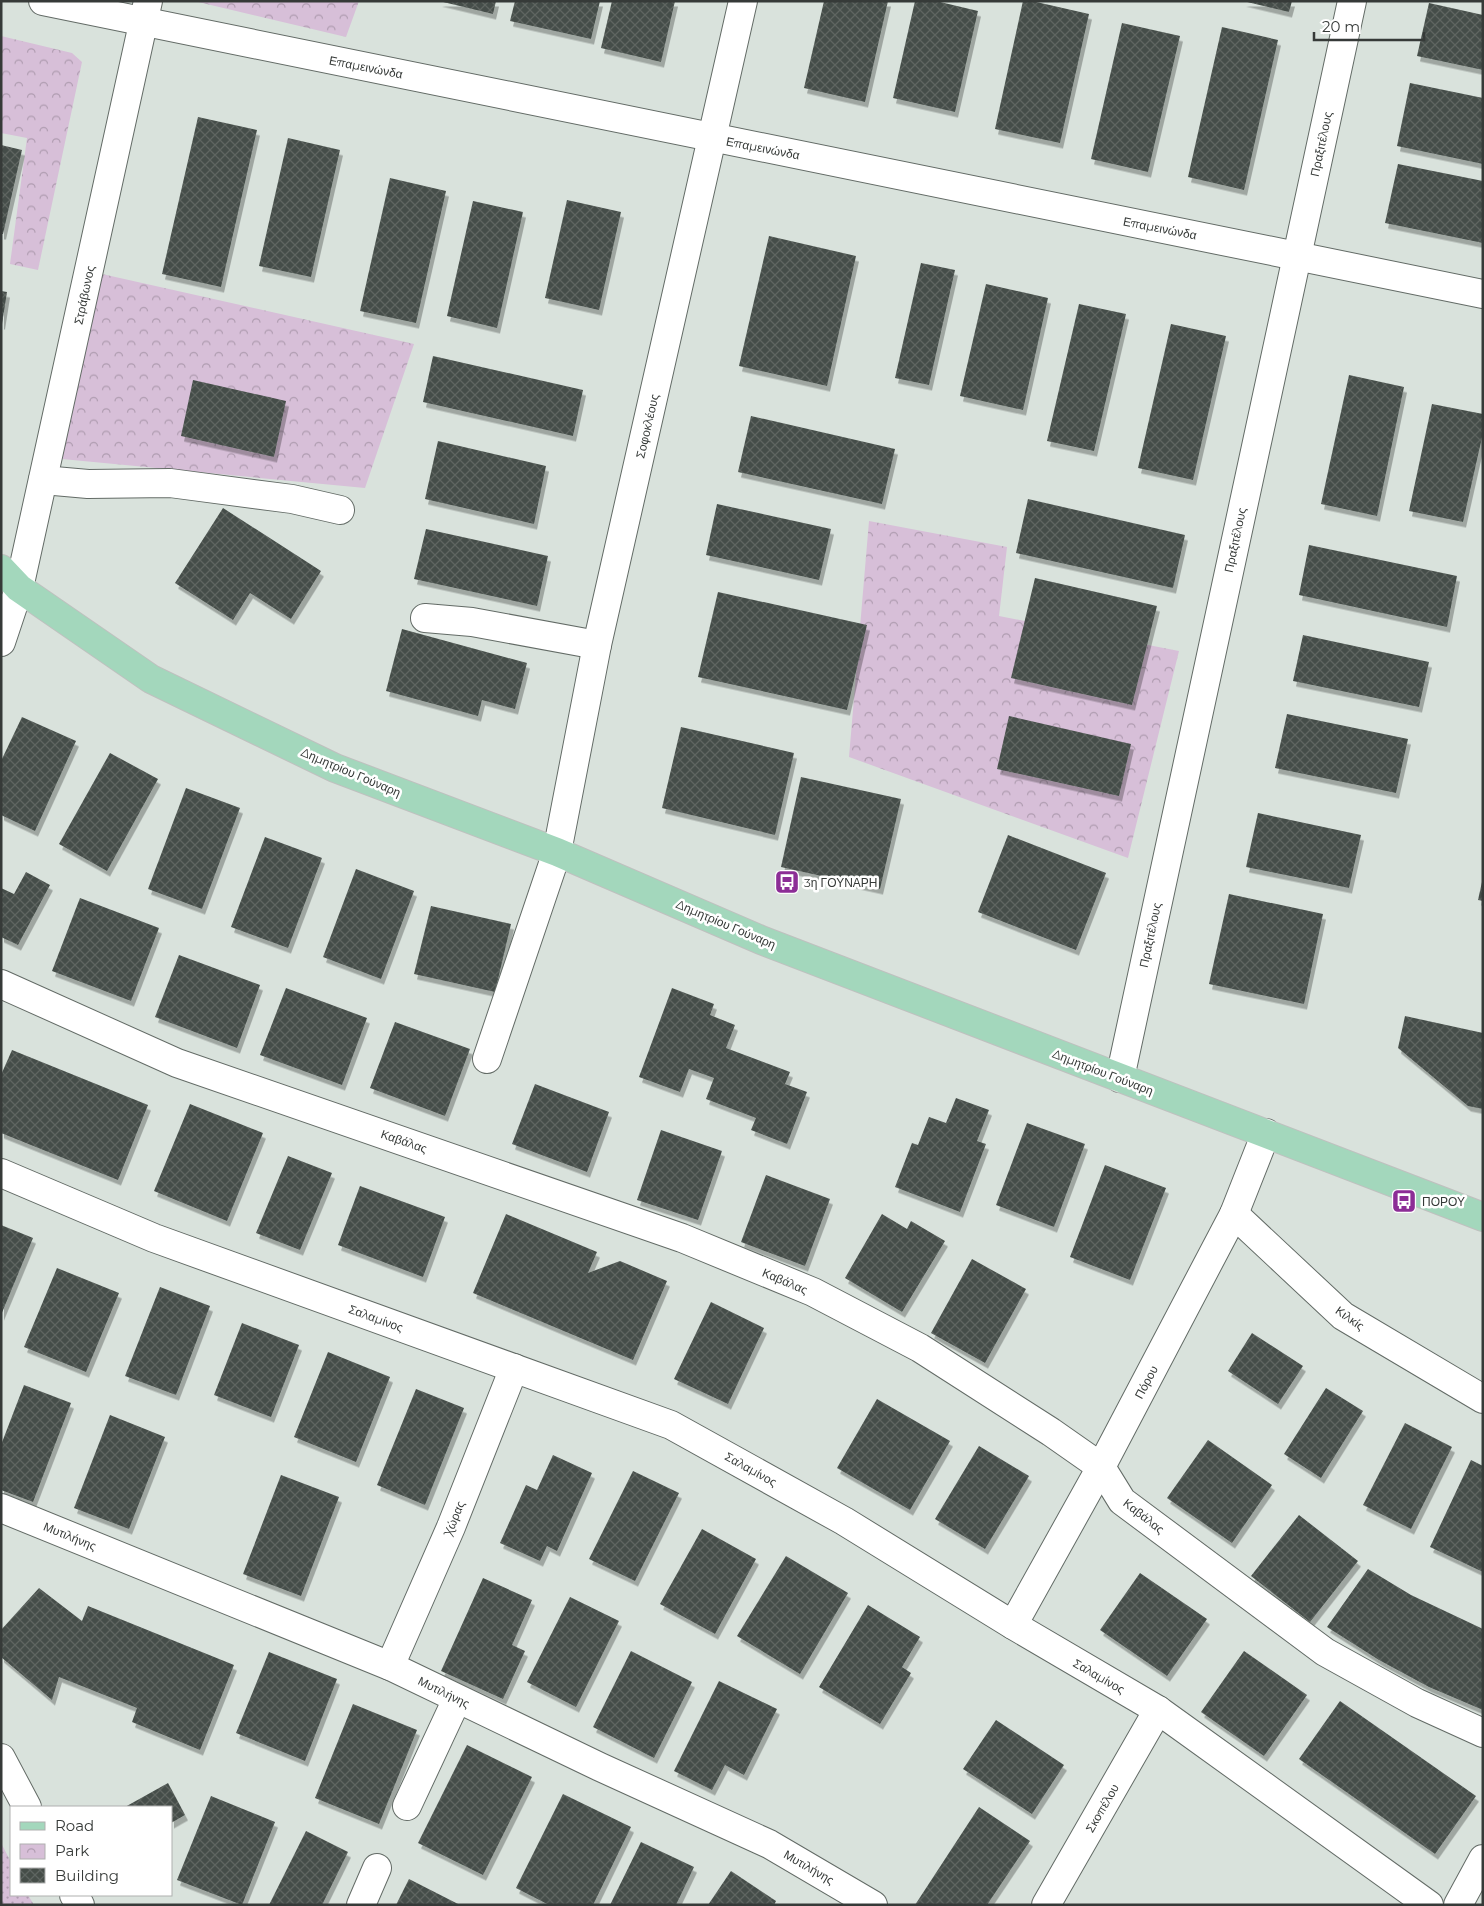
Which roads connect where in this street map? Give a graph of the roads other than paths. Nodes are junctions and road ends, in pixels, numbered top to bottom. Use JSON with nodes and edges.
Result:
{"nodes":[{"id":1,"x":43,"y":1,"type":"edge"},
{"id":2,"x":743,"y":1,"type":"edge"},
{"id":3,"x":1352,"y":1,"type":"edge"},
{"id":4,"x":146,"y":12,"type":"edge"},
{"id":5,"x":712,"y":137,"type":"junction"},
{"id":6,"x":1296,"y":256,"type":"junction"},
{"id":7,"x":1483,"y":294,"type":"edge"},
{"id":8,"x":43,"y":480,"type":"junction"},
{"id":9,"x":340,"y":510,"type":"dead end"},
{"id":10,"x":10,"y":579,"type":"edge"},
{"id":11,"x":425,"y":618,"type":"dead end"},
{"id":12,"x":1,"y":642,"type":"edge"},
{"id":13,"x":597,"y":646,"type":"junction"},
{"id":14,"x":557,"y":852,"type":"junction"},
{"id":15,"x":1,"y":984,"type":"edge"},
{"id":16,"x":487,"y":1059,"type":"dead end"},
{"id":17,"x":1120,"y":1078,"type":"junction"},
{"id":18,"x":1266,"y":1133,"type":"junction"},
{"id":19,"x":1,"y":1174,"type":"edge"},
{"id":20,"x":1234,"y":1214,"type":"junction"},
{"id":21,"x":1483,"y":1216,"type":"edge"},
{"id":22,"x":514,"y":1368,"type":"junction"},
{"id":23,"x":1483,"y":1400,"type":"edge"},
{"id":24,"x":1101,"y":1467,"type":"junction"},
{"id":25,"x":1,"y":1508,"type":"edge"},
{"id":26,"x":1012,"y":1625,"type":"junction"},
{"id":27,"x":390,"y":1666,"type":"junction"},
{"id":28,"x":457,"y":1698,"type":"junction"},
{"id":29,"x":1158,"y":1710,"type":"junction"},
{"id":30,"x":1483,"y":1733,"type":"edge"},
{"id":31,"x":1,"y":1758,"type":"edge"},
{"id":32,"x":27,"y":1806,"type":"edge"},
{"id":33,"x":407,"y":1806,"type":"dead end"},
{"id":34,"x":1483,"y":1859,"type":"edge"},
{"id":35,"x":377,"y":1868,"type":"dead end"},
{"id":36,"x":361,"y":1905,"type":"edge"},
{"id":37,"x":873,"y":1905,"type":"edge"},
{"id":38,"x":1046,"y":1905,"type":"edge"},
{"id":39,"x":1429,"y":1905,"type":"edge"},
{"id":40,"x":1458,"y":1905,"type":"edge"}],
"edges":[{"from":1,"to":4,"type":"street","name":"Επαμεινώνδα"},
{"from":2,"to":5,"type":"street","name":"Σοφοκλέους"},
{"from":3,"to":6,"type":"street","name":"Πραξιτέλους"},
{"from":4,"to":5,"type":"street","name":"Επαμεινώνδα"},
{"from":4,"to":8,"type":"street","name":"Στράβωνος"},
{"from":5,"to":6,"type":"street","name":"Επαμεινώνδα"},
{"from":5,"to":13,"type":"street","name":"Σοφοκλέους"},
{"from":6,"to":7,"type":"street","name":"Επαμεινώνδα"},
{"from":6,"to":17,"type":"street","name":"Πραξιτέλους"},
{"from":8,"to":9,"type":"street"},
{"from":8,"to":10,"type":"street","name":"Στράβωνος"},
{"from":10,"to":12,"type":"street","name":"Στράβωνος"},
{"from":10,"to":14,"type":"main road","name":"Δημητρίου Γούναρη"},
{"from":11,"to":13,"type":"street"},
{"from":13,"to":14,"type":"street","name":"Σοφοκλέους"},
{"from":14,"to":16,"type":"street","name":"Σοφοκλέους"},
{"from":14,"to":17,"type":"main road","name":"Δημητρίου Γούναρη"},
{"from":15,"to":24,"type":"street","name":"Καβάλας"},
{"from":17,"to":18,"type":"main road","name":"Δημητρίου Γούναρη"},
{"from":18,"to":20,"type":"street","name":"Πόρου"},
{"from":18,"to":21,"type":"main road","name":"Δημητρίου Γούναρη"},
{"from":19,"to":22,"type":"street","name":"Σαλαμίνος"},
{"from":20,"to":23,"type":"street","name":"Κιλκίς"},
{"from":20,"to":24,"type":"street","name":"Πόρου"},
{"from":22,"to":26,"type":"street","name":"Σαλαμίνος"},
{"from":22,"to":27,"type":"street","name":"Χώρας"},
{"from":24,"to":26,"type":"street","name":"Πόρου"},
{"from":24,"to":30,"type":"street","name":"Καβάλας"},
{"from":25,"to":27,"type":"street","name":"Μυτιλήνης"},
{"from":26,"to":29,"type":"street","name":"Σαλαμίνος"},
{"from":27,"to":28,"type":"street","name":"Μυτιλήνης"},
{"from":28,"to":33,"type":"street"},
{"from":28,"to":37,"type":"street","name":"Μυτιλήνης"},
{"from":29,"to":38,"type":"street","name":"Σκοπέλου"},
{"from":29,"to":39,"type":"street","name":"Σαλαμίνος"},
{"from":31,"to":32,"type":"street"},
{"from":34,"to":40,"type":"street"},
{"from":35,"to":36,"type":"street"}]}
